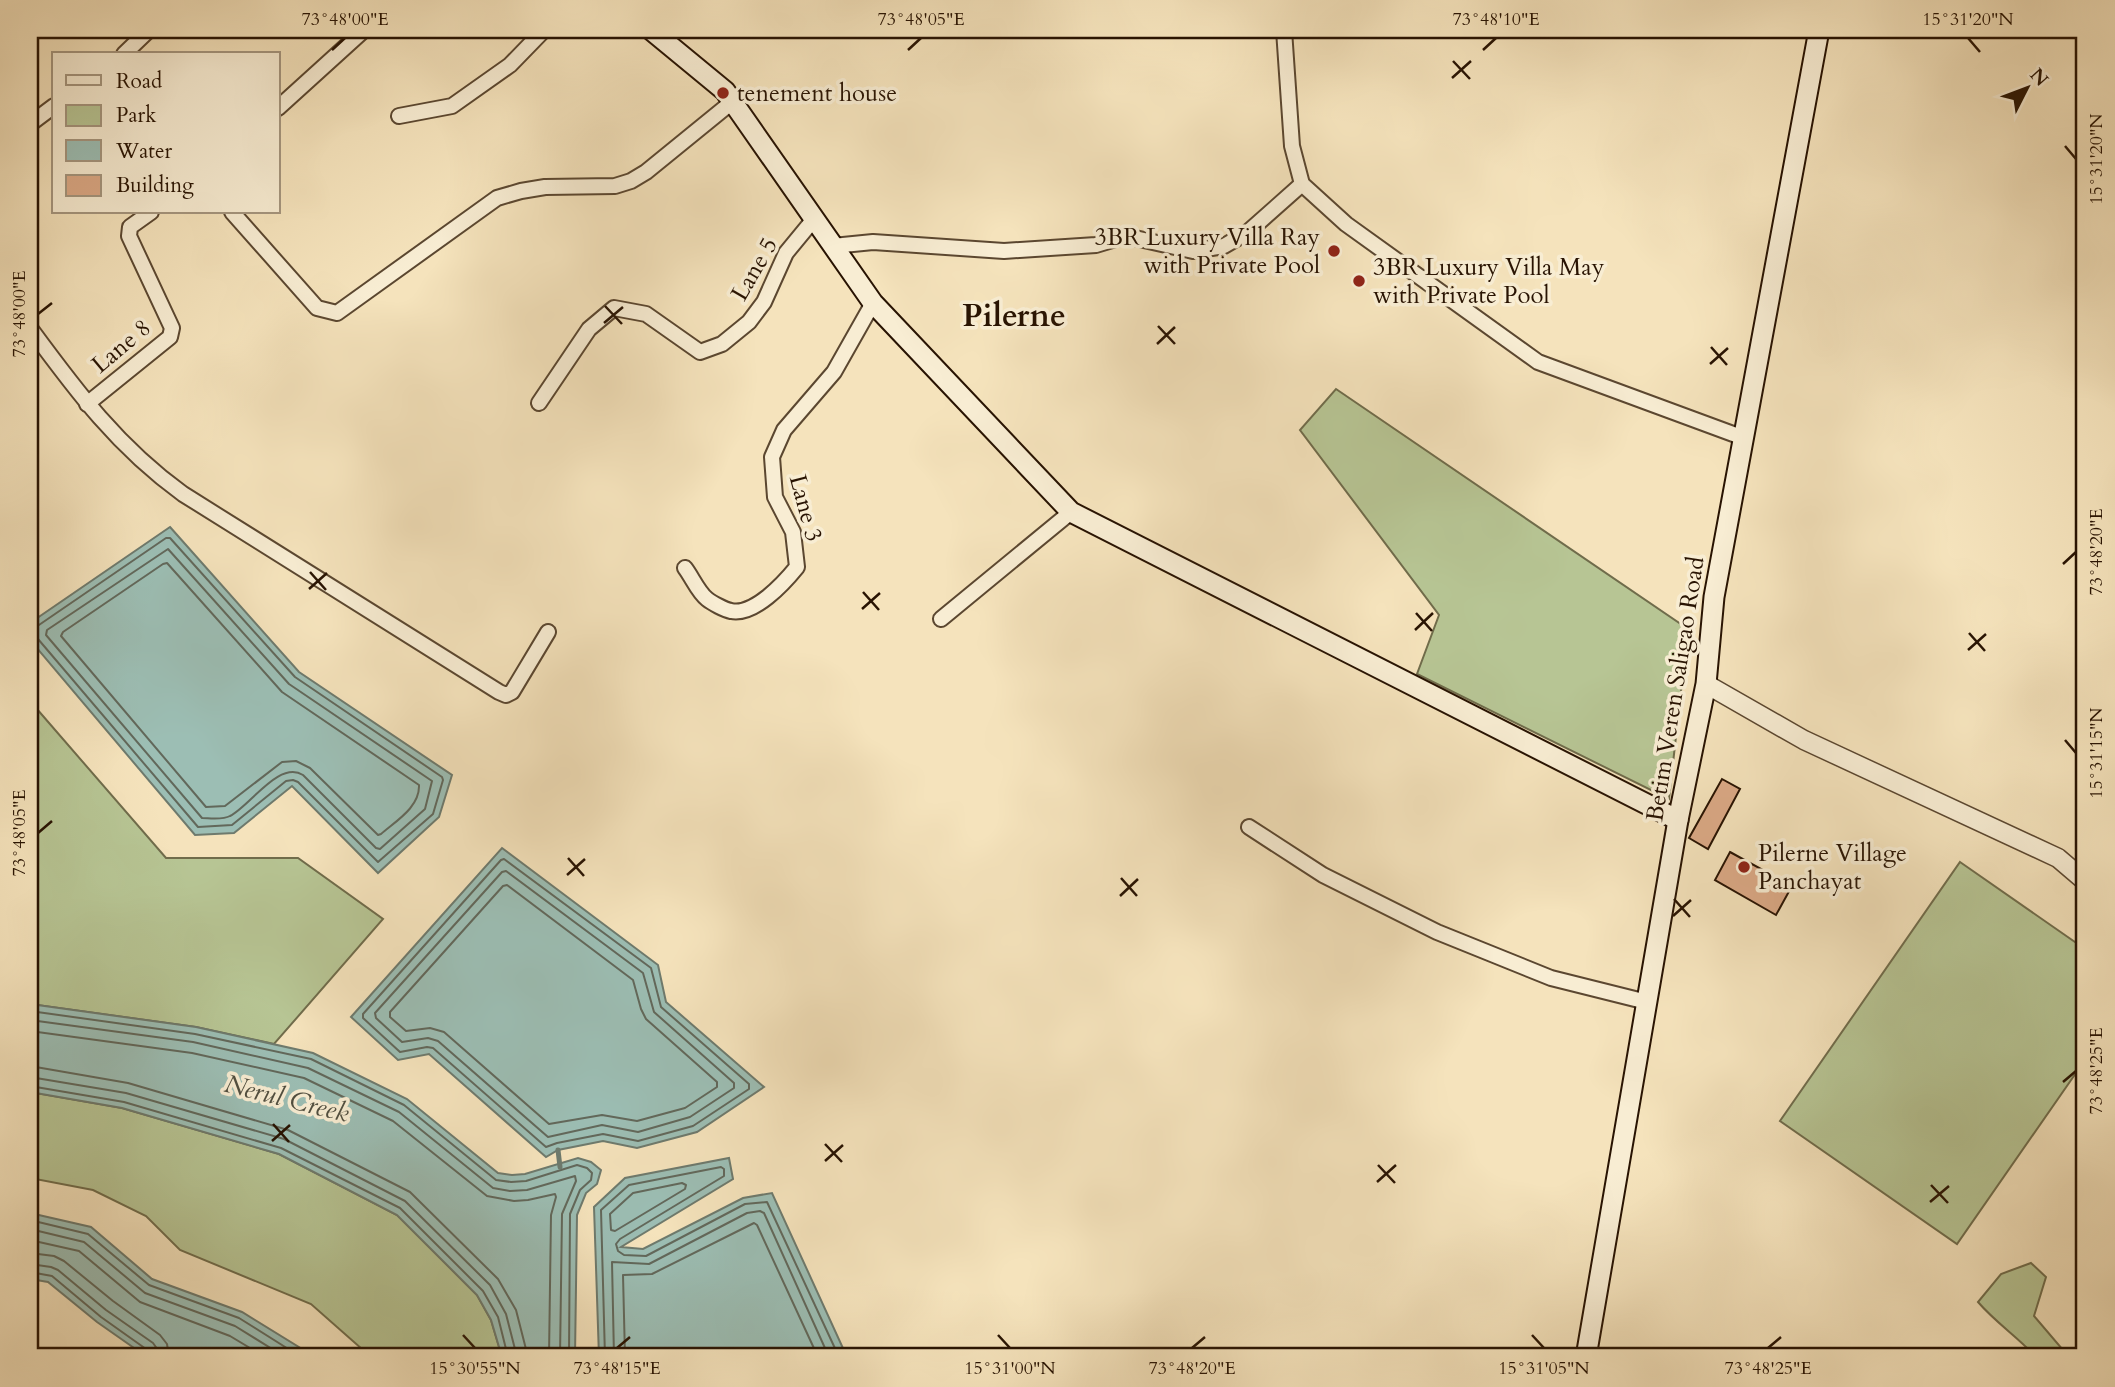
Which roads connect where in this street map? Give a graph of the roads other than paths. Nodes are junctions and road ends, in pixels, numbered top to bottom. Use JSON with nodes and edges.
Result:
{"nodes":[{"id":1,"x":149,"y":30,"type":"edge"},
{"id":2,"x":364,"y":30,"type":"edge"},
{"id":3,"x":544,"y":30,"type":"edge"},
{"id":4,"x":651,"y":30,"type":"edge"},
{"id":5,"x":1284,"y":30,"type":"edge"},
{"id":6,"x":1819,"y":30,"type":"edge"},
{"id":7,"x":126,"y":52,"type":"edge"},
{"id":8,"x":732,"y":102,"type":"junction"},
{"id":9,"x":280,"y":106,"type":"edge"},
{"id":10,"x":52,"y":108,"type":"edge"},
{"id":11,"x":399,"y":116,"type":"dead end"},
{"id":12,"x":30,"y":124,"type":"edge"},
{"id":13,"x":1302,"y":184,"type":"junction"},
{"id":14,"x":148,"y":214,"type":"edge"},
{"id":15,"x":234,"y":214,"type":"edge"},
{"id":16,"x":814,"y":219,"type":"junction"},
{"id":17,"x":833,"y":246,"type":"junction"},
{"id":18,"x":873,"y":303,"type":"junction"},
{"id":19,"x":30,"y":328,"type":"edge"},
{"id":20,"x":539,"y":403,"type":"dead end"},
{"id":21,"x":86,"y":404,"type":"junction"},
{"id":22,"x":1744,"y":438,"type":"junction"},
{"id":23,"x":1071,"y":512,"type":"junction"},
{"id":24,"x":685,"y":568,"type":"dead end"},
{"id":25,"x":941,"y":619,"type":"dead end"},
{"id":26,"x":548,"y":632,"type":"dead end"},
{"id":27,"x":1706,"y":684,"type":"junction"},
{"id":28,"x":1678,"y":820,"type":"junction"},
{"id":29,"x":1249,"y":827,"type":"dead end"},
{"id":30,"x":2085,"y":881,"type":"edge"},
{"id":31,"x":1647,"y":1002,"type":"junction"},
{"id":32,"x":1586,"y":1357,"type":"edge"}],
"edges":[{"from":1,"to":7,"type":"street"},
{"from":2,"to":9,"type":"street"},
{"from":3,"to":11,"type":"street"},
{"from":4,"to":8,"type":"main road"},
{"from":5,"to":13,"type":"street"},
{"from":6,"to":22,"type":"main road","name":"Betim Veren Saligao Road"},
{"from":8,"to":15,"type":"street"},
{"from":8,"to":16,"type":"main road"},
{"from":10,"to":12,"type":"street"},
{"from":13,"to":17,"type":"street"},
{"from":13,"to":22,"type":"street"},
{"from":14,"to":21,"type":"street","name":"Lane 8"},
{"from":16,"to":17,"type":"main road"},
{"from":16,"to":20,"type":"street","name":"Lane 5"},
{"from":17,"to":18,"type":"main road"},
{"from":18,"to":23,"type":"main road"},
{"from":18,"to":24,"type":"street","name":"Lane 3"},
{"from":19,"to":21,"type":"street"},
{"from":21,"to":26,"type":"street"},
{"from":22,"to":27,"type":"main road","name":"Betim Veren Saligao Road"},
{"from":23,"to":25,"type":"street"},
{"from":23,"to":28,"type":"main road"},
{"from":27,"to":28,"type":"main road","name":"Betim Veren Saligao Road"},
{"from":27,"to":30,"type":"street"},
{"from":28,"to":31,"type":"main road","name":"Betim Veren Saligao Road"},
{"from":29,"to":31,"type":"street"},
{"from":31,"to":32,"type":"main road","name":"Betim Veren Saligao Road"}]}
